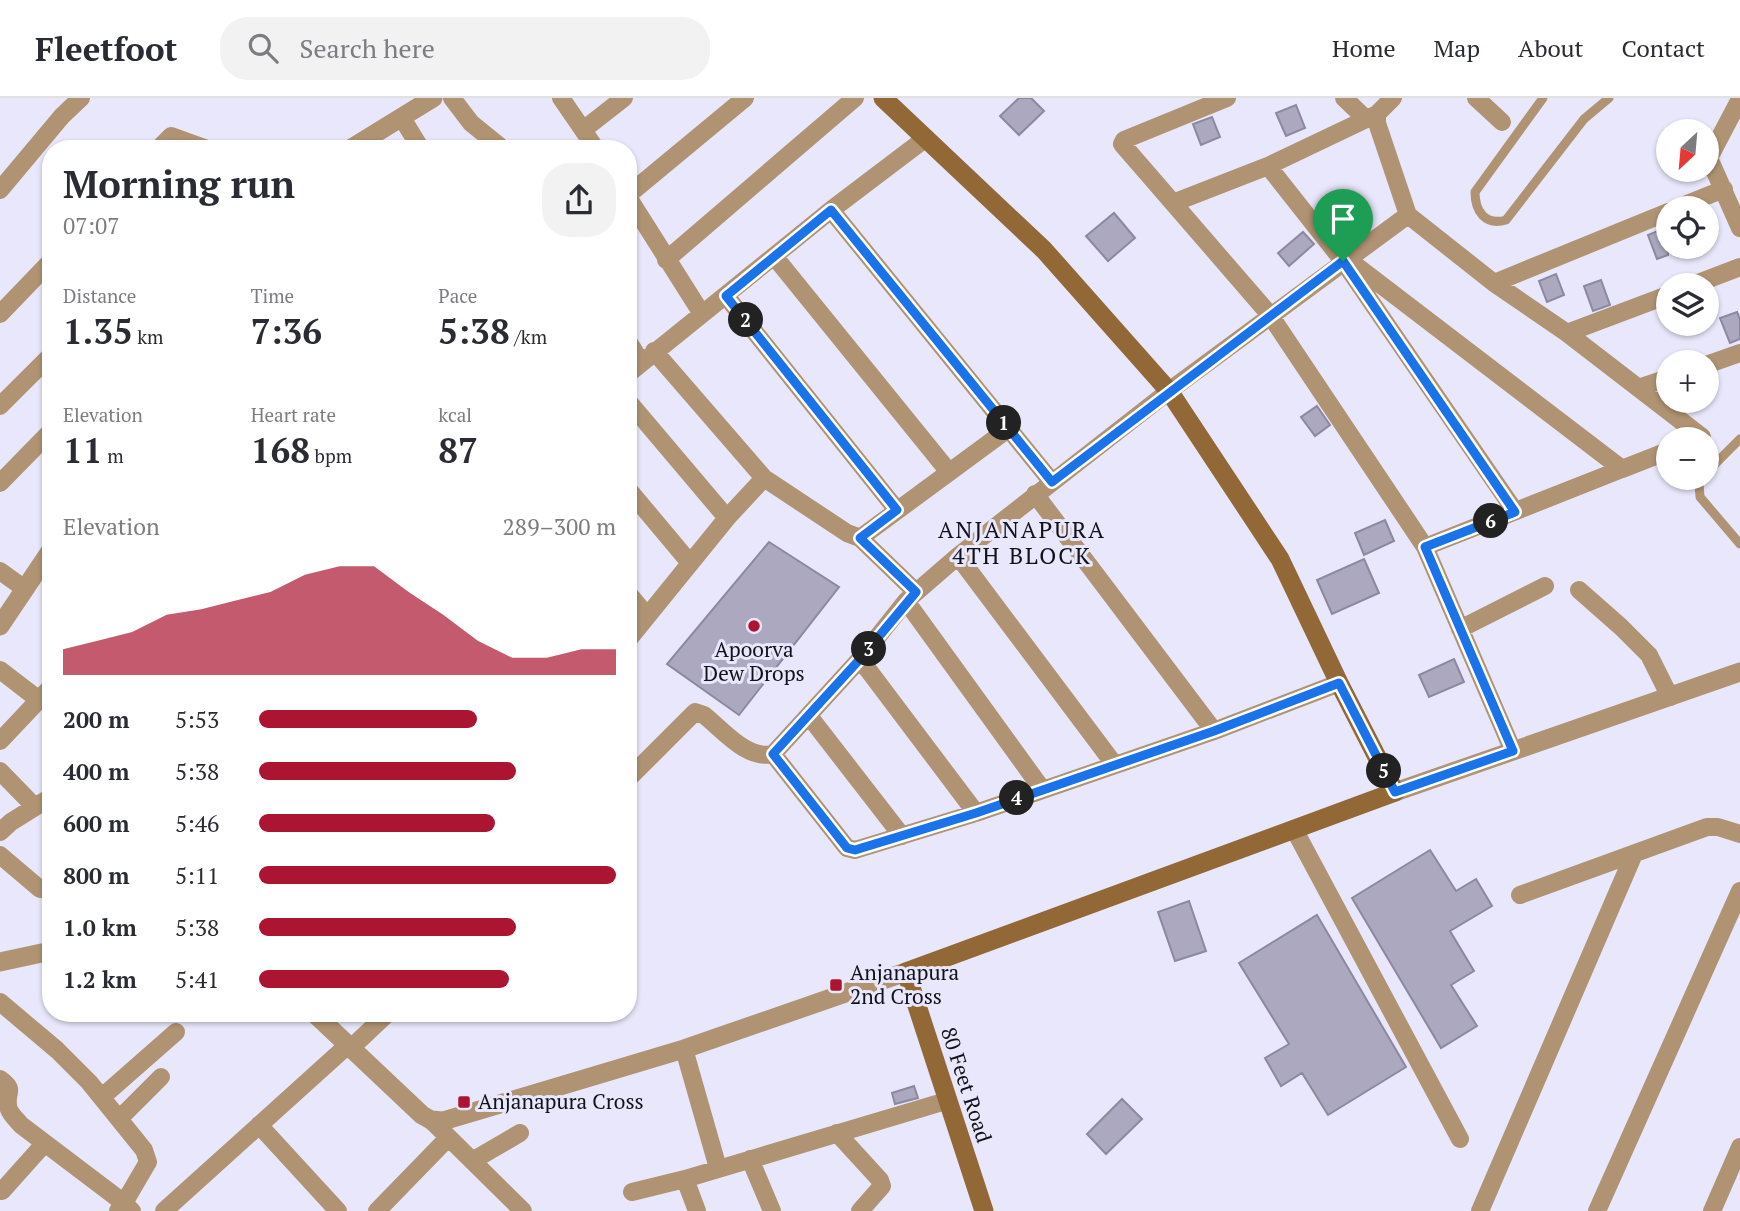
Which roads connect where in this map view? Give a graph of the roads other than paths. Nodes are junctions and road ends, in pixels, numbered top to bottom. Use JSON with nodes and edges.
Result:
{"nodes":[{"id":1,"x":81,"y":98,"type":"edge"},
{"id":2,"x":452,"y":98,"type":"edge"},
{"id":3,"x":561,"y":98,"type":"edge"},
{"id":4,"x":624,"y":98,"type":"edge"},
{"id":5,"x":745,"y":98,"type":"edge"},
{"id":6,"x":855,"y":98,"type":"edge"},
{"id":7,"x":883,"y":98,"type":"edge"},
{"id":8,"x":1227,"y":98,"type":"edge"},
{"id":9,"x":1344,"y":98,"type":"edge"},
{"id":10,"x":1393,"y":98,"type":"edge"},
{"id":11,"x":1476,"y":98,"type":"edge"},
{"id":12,"x":1543,"y":98,"type":"edge"},
{"id":13,"x":1609,"y":98,"type":"edge"},
{"id":14,"x":422,"y":101,"type":"edge"},
{"id":15,"x":1734,"y":101,"type":"edge"},
{"id":16,"x":1371,"y":117,"type":"junction"},
{"id":17,"x":402,"y":118,"type":"junction"},
{"id":18,"x":1502,"y":122,"type":"dead end"},
{"id":19,"x":583,"y":130,"type":"junction"},
{"id":20,"x":926,"y":138,"type":"junction"},
{"id":21,"x":365,"y":140,"type":"edge"},
{"id":22,"x":415,"y":140,"type":"edge"},
{"id":23,"x":491,"y":140,"type":"edge"},
{"id":24,"x":590,"y":140,"type":"edge"},
{"id":25,"x":1268,"y":166,"type":"junction"},
{"id":26,"x":637,"y":188,"type":"edge"},
{"id":27,"x":1724,"y":189,"type":"junction"},
{"id":28,"x":0,"y":190,"type":"edge"},
{"id":29,"x":1707,"y":196,"type":"edge"},
{"id":30,"x":1173,"y":202,"type":"junction"},
{"id":31,"x":831,"y":210,"type":"junction"},
{"id":32,"x":637,"y":211,"type":"edge"},
{"id":33,"x":1408,"y":215,"type":"junction"},
{"id":34,"x":1656,"y":217,"type":"edge"},
{"id":35,"x":1740,"y":228,"type":"edge"},
{"id":36,"x":774,"y":256,"type":"junction"},
{"id":37,"x":666,"y":260,"type":"junction"},
{"id":38,"x":1345,"y":260,"type":"junction"},
{"id":39,"x":1740,"y":267,"type":"edge"},
{"id":40,"x":42,"y":270,"type":"edge"},
{"id":41,"x":1719,"y":275,"type":"edge"},
{"id":42,"x":1494,"y":283,"type":"junction"},
{"id":43,"x":726,"y":296,"type":"junction"},
{"id":44,"x":1656,"y":300,"type":"edge"},
{"id":45,"x":0,"y":314,"type":"edge"},
{"id":46,"x":702,"y":314,"type":"junction"},
{"id":47,"x":1269,"y":315,"type":"junction"},
{"id":48,"x":1567,"y":333,"type":"junction"},
{"id":49,"x":1740,"y":353,"type":"edge"},
{"id":50,"x":1719,"y":360,"type":"edge"},
{"id":51,"x":641,"y":363,"type":"edge"},
{"id":52,"x":42,"y":364,"type":"edge"},
{"id":53,"x":1656,"y":382,"type":"edge"},
{"id":54,"x":1638,"y":388,"type":"junction"},
{"id":55,"x":1169,"y":391,"type":"junction"},
{"id":56,"x":0,"y":406,"type":"edge"},
{"id":57,"x":637,"y":412,"type":"edge"},
{"id":58,"x":1689,"y":427,"type":"edge"},
{"id":59,"x":1008,"y":429,"type":"junction"},
{"id":60,"x":42,"y":440,"type":"edge"},
{"id":61,"x":1738,"y":445,"type":"edge"},
{"id":62,"x":1656,"y":456,"type":"edge"},
{"id":63,"x":1719,"y":462,"type":"edge"},
{"id":64,"x":1622,"y":469,"type":"junction"},
{"id":65,"x":949,"y":472,"type":"junction"},
{"id":66,"x":764,"y":478,"type":"junction"},
{"id":67,"x":1052,"y":482,"type":"junction"},
{"id":68,"x":0,"y":483,"type":"edge"},
{"id":69,"x":1700,"y":490,"type":"edge"},
{"id":70,"x":1035,"y":494,"type":"junction"},
{"id":71,"x":637,"y":500,"type":"edge"},
{"id":72,"x":897,"y":510,"type":"junction"},
{"id":73,"x":1515,"y":512,"type":"junction"},
{"id":74,"x":727,"y":518,"type":"junction"},
{"id":75,"x":860,"y":538,"type":"junction"},
{"id":76,"x":1740,"y":544,"type":"edge"},
{"id":77,"x":1425,"y":547,"type":"junction"},
{"id":78,"x":958,"y":556,"type":"junction"},
{"id":79,"x":690,"y":563,"type":"junction"},
{"id":80,"x":42,"y":564,"type":"edge"},
{"id":81,"x":0,"y":571,"type":"edge"},
{"id":82,"x":1545,"y":586,"type":"dead end"},
{"id":83,"x":25,"y":589,"type":"junction"},
{"id":84,"x":1579,"y":590,"type":"dead end"},
{"id":85,"x":911,"y":596,"type":"junction"},
{"id":86,"x":637,"y":604,"type":"edge"},
{"id":87,"x":647,"y":616,"type":"junction"},
{"id":88,"x":0,"y":626,"type":"edge"},
{"id":89,"x":637,"y":629,"type":"edge"},
{"id":90,"x":1460,"y":629,"type":"junction"},
{"id":91,"x":860,"y":659,"type":"junction"},
{"id":92,"x":0,"y":670,"type":"edge"},
{"id":93,"x":1740,"y":672,"type":"edge"},
{"id":94,"x":1339,"y":683,"type":"junction"},
{"id":95,"x":42,"y":692,"type":"edge"},
{"id":96,"x":42,"y":697,"type":"edge"},
{"id":97,"x":1670,"y":697,"type":"junction"},
{"id":98,"x":809,"y":716,"type":"junction"},
{"id":99,"x":1214,"y":731,"type":"junction"},
{"id":100,"x":0,"y":741,"type":"edge"},
{"id":101,"x":1513,"y":751,"type":"junction"},
{"id":102,"x":773,"y":754,"type":"junction"},
{"id":103,"x":1114,"y":764,"type":"junction"},
{"id":104,"x":637,"y":770,"type":"edge"},
{"id":105,"x":0,"y":771,"type":"edge"},
{"id":106,"x":1042,"y":789,"type":"junction"},
{"id":107,"x":1395,"y":792,"type":"junction"},
{"id":108,"x":42,"y":803,"type":"edge"},
{"id":109,"x":35,"y":807,"type":"junction"},
{"id":110,"x":976,"y":813,"type":"junction"},
{"id":111,"x":1294,"y":829,"type":"junction"},
{"id":112,"x":0,"y":832,"type":"edge"},
{"id":113,"x":1740,"y":834,"type":"edge"},
{"id":114,"x":902,"y":836,"type":"junction"},
{"id":115,"x":1634,"y":854,"type":"junction"},
{"id":116,"x":0,"y":855,"type":"edge"},
{"id":117,"x":40,"y":889,"type":"dead end"},
{"id":118,"x":1740,"y":891,"type":"edge"},
{"id":119,"x":1520,"y":895,"type":"dead end"},
{"id":120,"x":42,"y":953,"type":"edge"},
{"id":121,"x":0,"y":962,"type":"edge"},
{"id":122,"x":906,"y":972,"type":"junction"},
{"id":123,"x":4,"y":1005,"type":"edge"},
{"id":124,"x":324,"y":1022,"type":"edge"},
{"id":125,"x":377,"y":1022,"type":"edge"},
{"id":126,"x":0,"y":1026,"type":"edge"},
{"id":127,"x":176,"y":1032,"type":"dead end"},
{"id":128,"x":349,"y":1046,"type":"junction"},
{"id":129,"x":684,"y":1049,"type":"junction"},
{"id":130,"x":160,"y":1077,"type":"dead end"},
{"id":131,"x":0,"y":1079,"type":"edge"},
{"id":132,"x":102,"y":1097,"type":"junction"},
{"id":133,"x":947,"y":1101,"type":"junction"},
{"id":134,"x":119,"y":1119,"type":"junction"},
{"id":135,"x":431,"y":1120,"type":"junction"},
{"id":136,"x":259,"y":1125,"type":"junction"},
{"id":137,"x":520,"y":1133,"type":"dead end"},
{"id":138,"x":837,"y":1133,"type":"junction"},
{"id":139,"x":448,"y":1138,"type":"junction"},
{"id":140,"x":1460,"y":1139,"type":"dead end"},
{"id":141,"x":44,"y":1144,"type":"junction"},
{"id":142,"x":1740,"y":1147,"type":"edge"},
{"id":143,"x":750,"y":1159,"type":"junction"},
{"id":144,"x":472,"y":1161,"type":"junction"},
{"id":145,"x":719,"y":1168,"type":"junction"},
{"id":146,"x":685,"y":1179,"type":"junction"},
{"id":147,"x":2,"y":1191,"type":"dead end"},
{"id":148,"x":632,"y":1192,"type":"dead end"},
{"id":149,"x":125,"y":1208,"type":"edge"},
{"id":150,"x":518,"y":1209,"type":"edge"},
{"id":151,"x":164,"y":1211,"type":"edge"},
{"id":152,"x":338,"y":1211,"type":"edge"},
{"id":153,"x":377,"y":1211,"type":"edge"},
{"id":154,"x":697,"y":1211,"type":"edge"},
{"id":155,"x":772,"y":1211,"type":"edge"},
{"id":156,"x":860,"y":1211,"type":"edge"},
{"id":157,"x":984,"y":1211,"type":"edge"},
{"id":158,"x":1480,"y":1211,"type":"edge"},
{"id":159,"x":1597,"y":1211,"type":"edge"},
{"id":160,"x":1712,"y":1211,"type":"edge"}],
"edges":[{"from":1,"to":28,"type":"street"},
{"from":2,"to":23,"type":"street"},
{"from":3,"to":19,"type":"street"},
{"from":4,"to":19,"type":"street"},
{"from":5,"to":26,"type":"street"},
{"from":6,"to":37,"type":"street"},
{"from":7,"to":20,"type":"main road"},
{"from":8,"to":30,"type":"street"},
{"from":9,"to":16,"type":"street"},
{"from":10,"to":16,"type":"street"},
{"from":11,"to":18,"type":"street"},
{"from":12,"to":13,"type":"lane"},
{"from":14,"to":17,"type":"street"},
{"from":15,"to":27,"type":"street"},
{"from":16,"to":25,"type":"street"},
{"from":16,"to":33,"type":"street"},
{"from":17,"to":21,"type":"street"},
{"from":17,"to":22,"type":"street"},
{"from":19,"to":24,"type":"street"},
{"from":20,"to":31,"type":"street"},
{"from":20,"to":55,"type":"main road"},
{"from":25,"to":30,"type":"street"},
{"from":25,"to":38,"type":"street"},
{"from":27,"to":29,"type":"street"},
{"from":27,"to":35,"type":"street"},
{"from":30,"to":47,"type":"street"},
{"from":31,"to":36,"type":"street"},
{"from":31,"to":59,"type":"street"},
{"from":32,"to":37,"type":"street"},
{"from":33,"to":38,"type":"street"},
{"from":33,"to":42,"type":"street"},
{"from":34,"to":42,"type":"street"},
{"from":36,"to":43,"type":"street"},
{"from":36,"to":65,"type":"street"},
{"from":37,"to":46,"type":"street"},
{"from":38,"to":47,"type":"street"},
{"from":38,"to":64,"type":"street"},
{"from":38,"to":73,"type":"street"},
{"from":39,"to":41,"type":"street"},
{"from":40,"to":45,"type":"street"},
{"from":42,"to":48,"type":"street"},
{"from":43,"to":46,"type":"street"},
{"from":43,"to":72,"type":"street"},
{"from":44,"to":48,"type":"street"},
{"from":46,"to":51,"type":"street"},
{"from":47,"to":55,"type":"street"},
{"from":47,"to":77,"type":"street"},
{"from":48,"to":54,"type":"street"},
{"from":49,"to":50,"type":"street"},
{"from":51,"to":66,"type":"street"},
{"from":52,"to":56,"type":"street"},
{"from":53,"to":54,"type":"street"},
{"from":54,"to":58,"type":"street"},
{"from":55,"to":67,"type":"street"},
{"from":55,"to":94,"type":"main road"},
{"from":57,"to":74,"type":"street"},
{"from":59,"to":65,"type":"street"},
{"from":59,"to":67,"type":"street"},
{"from":60,"to":68,"type":"street"},
{"from":61,"to":63,"type":"lane"},
{"from":62,"to":64,"type":"street"},
{"from":64,"to":73,"type":"street"},
{"from":65,"to":72,"type":"street"},
{"from":66,"to":74,"type":"street"},
{"from":66,"to":75,"type":"street"},
{"from":67,"to":70,"type":"street"},
{"from":69,"to":76,"type":"lane"},
{"from":70,"to":78,"type":"street"},
{"from":70,"to":99,"type":"street"},
{"from":71,"to":79,"type":"street"},
{"from":72,"to":75,"type":"street"},
{"from":73,"to":77,"type":"street"},
{"from":74,"to":79,"type":"street"},
{"from":75,"to":85,"type":"street"},
{"from":77,"to":90,"type":"street"},
{"from":78,"to":85,"type":"street"},
{"from":78,"to":103,"type":"street"},
{"from":79,"to":87,"type":"street"},
{"from":80,"to":83,"type":"street"},
{"from":81,"to":83,"type":"street"},
{"from":82,"to":90,"type":"street"},
{"from":83,"to":88,"type":"street"},
{"from":84,"to":97,"type":"street"},
{"from":85,"to":91,"type":"street"},
{"from":85,"to":106,"type":"street"},
{"from":86,"to":87,"type":"street"},
{"from":87,"to":89,"type":"street"},
{"from":90,"to":101,"type":"street"},
{"from":91,"to":98,"type":"street"},
{"from":91,"to":110,"type":"street"},
{"from":92,"to":95,"type":"street"},
{"from":93,"to":97,"type":"street"},
{"from":94,"to":99,"type":"street"},
{"from":94,"to":107,"type":"main road"},
{"from":96,"to":100,"type":"street"},
{"from":97,"to":101,"type":"street"},
{"from":98,"to":102,"type":"street"},
{"from":98,"to":114,"type":"street"},
{"from":99,"to":103,"type":"street"},
{"from":101,"to":107,"type":"street"},
{"from":102,"to":104,"type":"street"},
{"from":102,"to":114,"type":"street"},
{"from":103,"to":106,"type":"street"},
{"from":105,"to":109,"type":"street"},
{"from":106,"to":110,"type":"street"},
{"from":107,"to":111,"type":"main road"},
{"from":108,"to":109,"type":"street"},
{"from":109,"to":112,"type":"street"},
{"from":110,"to":114,"type":"street"},
{"from":111,"to":122,"type":"main road"},
{"from":111,"to":140,"type":"street"},
{"from":113,"to":115,"type":"street"},
{"from":115,"to":119,"type":"street"},
{"from":115,"to":158,"type":"street"},
{"from":116,"to":117,"type":"street"},
{"from":118,"to":159,"type":"street"},
{"from":120,"to":121,"type":"street"},
{"from":122,"to":129,"type":"street"},
{"from":122,"to":133,"type":"main road","name":"80 Feet Road"},
{"from":123,"to":126,"type":"street"},
{"from":123,"to":132,"type":"street"},
{"from":124,"to":128,"type":"street"},
{"from":125,"to":128,"type":"street"},
{"from":127,"to":132,"type":"street"},
{"from":128,"to":135,"type":"street"},
{"from":128,"to":136,"type":"street"},
{"from":129,"to":135,"type":"street"},
{"from":129,"to":145,"type":"street"},
{"from":130,"to":134,"type":"street"},
{"from":131,"to":141,"type":"street"},
{"from":132,"to":134,"type":"street"},
{"from":133,"to":138,"type":"street"},
{"from":133,"to":157,"type":"main road","name":"80 Feet Road"},
{"from":134,"to":149,"type":"street"},
{"from":135,"to":139,"type":"street"},
{"from":136,"to":151,"type":"street"},
{"from":136,"to":152,"type":"street"},
{"from":137,"to":144,"type":"street"},
{"from":138,"to":143,"type":"street"},
{"from":138,"to":156,"type":"street"},
{"from":139,"to":144,"type":"street"},
{"from":139,"to":153,"type":"street"},
{"from":141,"to":147,"type":"street"},
{"from":141,"to":149,"type":"street"},
{"from":142,"to":160,"type":"street"},
{"from":143,"to":145,"type":"street"},
{"from":143,"to":155,"type":"street"},
{"from":144,"to":150,"type":"street"},
{"from":145,"to":146,"type":"street"},
{"from":146,"to":148,"type":"street"},
{"from":146,"to":154,"type":"street"}]}
